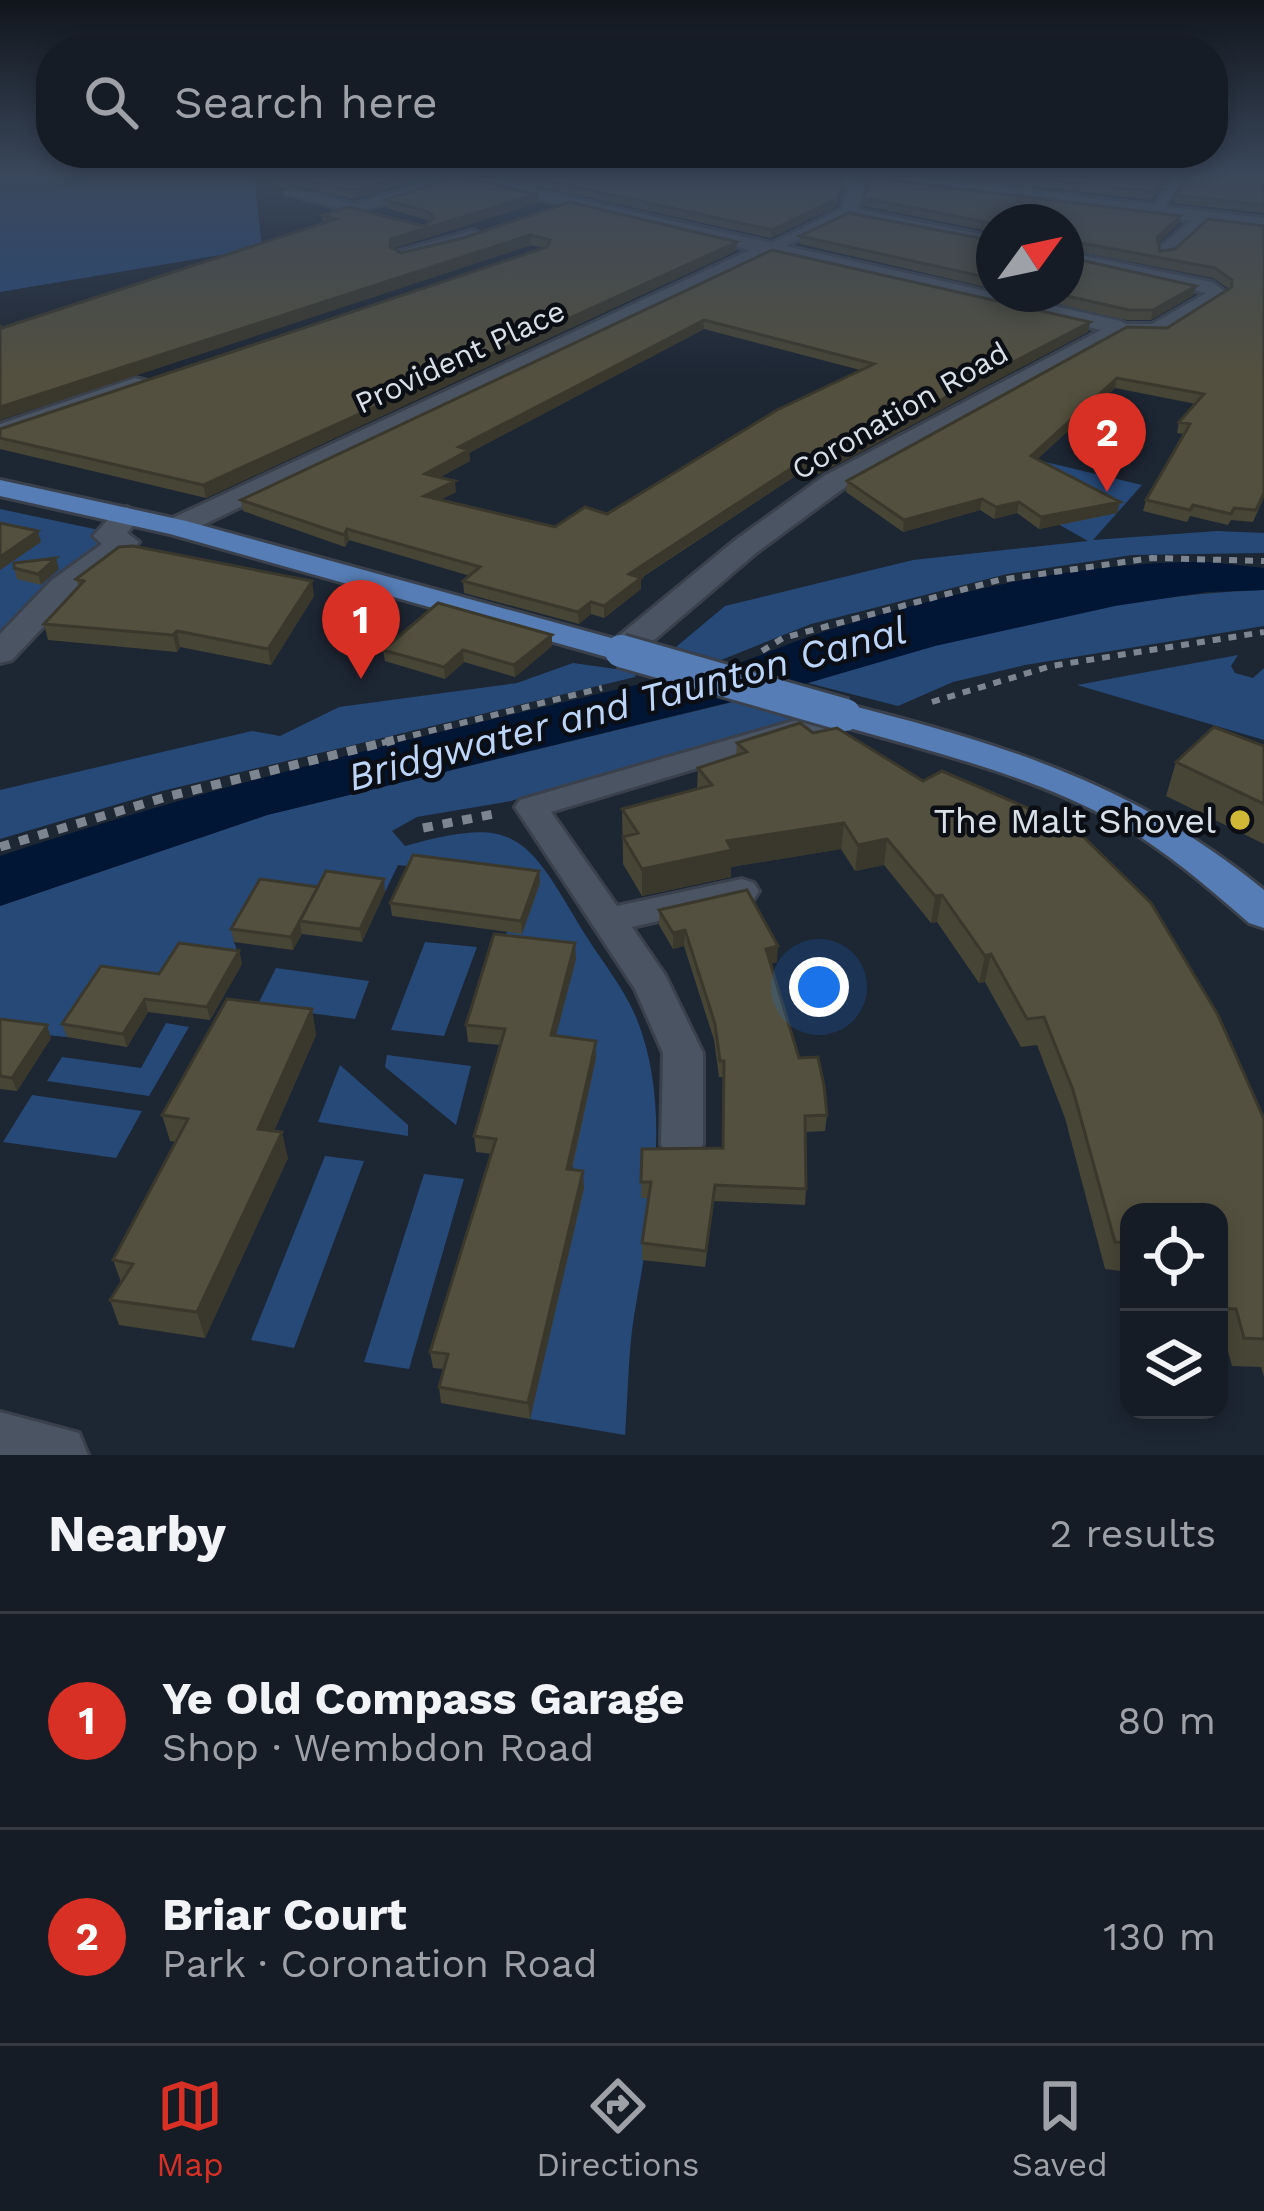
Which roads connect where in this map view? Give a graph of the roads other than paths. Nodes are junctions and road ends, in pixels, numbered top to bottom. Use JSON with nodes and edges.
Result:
{"nodes":[{"id":1,"x":437,"y":243,"type":"edge"},
{"id":2,"x":749,"y":243,"type":"edge"},
{"id":3,"x":782,"y":243,"type":"edge"},
{"id":4,"x":1174,"y":243,"type":"edge"},
{"id":5,"x":771,"y":248,"type":"junction"},
{"id":6,"x":1164,"y":252,"type":"edge"},
{"id":7,"x":401,"y":253,"type":"edge"},
{"id":8,"x":1084,"y":261,"type":"edge"},
{"id":9,"x":1115,"y":331,"type":"junction"},
{"id":10,"x":170,"y":374,"type":"edge"},
{"id":11,"x":0,"y":431,"type":"edge"},
{"id":12,"x":0,"y":488,"type":"edge"},
{"id":13,"x":128,"y":516,"type":"junction"},
{"id":14,"x":176,"y":527,"type":"junction"},
{"id":15,"x":621,"y":651,"type":"junction"},
{"id":16,"x":0,"y":653,"type":"edge"},
{"id":17,"x":845,"y":715,"type":"junction"},
{"id":18,"x":742,"y":890,"type":"edge"},
{"id":19,"x":1264,"y":913,"type":"edge"},
{"id":20,"x":608,"y":920,"type":"junction"},
{"id":21,"x":682,"y":1144,"type":"edge"},
{"id":22,"x":0,"y":1442,"type":"edge"},
{"id":23,"x":57,"y":1455,"type":"edge"}],
"edges":[{"from":1,"to":7,"type":"lane"},
{"from":2,"to":5,"type":"street"},
{"from":3,"to":5,"type":"lane"},
{"from":4,"to":6,"type":"lane"},
{"from":5,"to":9,"type":"street"},
{"from":5,"to":14,"type":"street","name":"Provident Place"},
{"from":8,"to":9,"type":"lane"},
{"from":9,"to":15,"type":"street","name":"Coronation Road"},
{"from":10,"to":11,"type":"lane"},
{"from":12,"to":13,"type":"main road"},
{"from":13,"to":14,"type":"main road"},
{"from":13,"to":16,"type":"street"},
{"from":14,"to":15,"type":"main road"},
{"from":15,"to":17,"type":"main road","bridge":true},
{"from":17,"to":19,"type":"main road"},
{"from":17,"to":20,"type":"lane"},
{"from":18,"to":20,"type":"lane"},
{"from":20,"to":21,"type":"lane"},
{"from":22,"to":23,"type":"street"}]}
